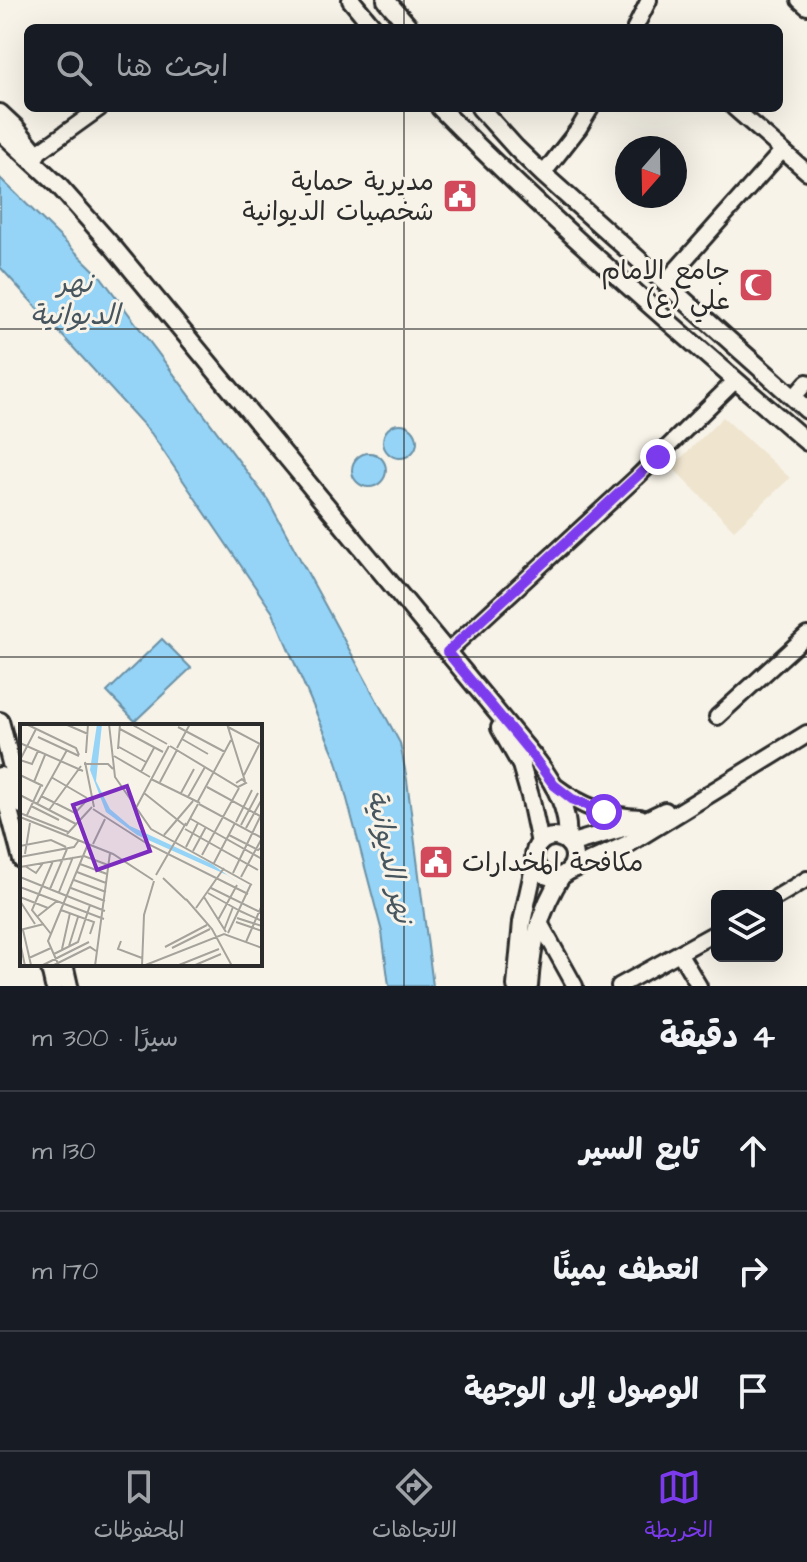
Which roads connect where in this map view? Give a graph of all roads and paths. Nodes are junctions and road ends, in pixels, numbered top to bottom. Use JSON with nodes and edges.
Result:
{"nodes":[{"id":1,"x":351,"y":0,"type":"edge"},
{"id":2,"x":386,"y":0,"type":"edge"},
{"id":3,"x":649,"y":0,"type":"edge"},
{"id":4,"x":799,"y":0,"type":"edge"},
{"id":5,"x":807,"y":7,"type":"edge"},
{"id":6,"x":371,"y":24,"type":"edge"},
{"id":7,"x":407,"y":24,"type":"edge"},
{"id":8,"x":640,"y":24,"type":"edge"},
{"id":9,"x":94,"y":112,"type":"edge"},
{"id":10,"x":444,"y":112,"type":"edge"},
{"id":11,"x":484,"y":112,"type":"edge"},
{"id":12,"x":589,"y":112,"type":"edge"},
{"id":13,"x":738,"y":112,"type":"edge"},
{"id":14,"x":0,"y":113,"type":"edge"},
{"id":15,"x":494,"y":123,"type":"junction"},
{"id":16,"x":0,"y":131,"type":"edge"},
{"id":17,"x":472,"y":141,"type":"junction"},
{"id":18,"x":782,"y":151,"type":"junction"},
{"id":19,"x":36,"y":154,"type":"junction"},
{"id":20,"x":807,"y":172,"type":"edge"},
{"id":21,"x":543,"y":174,"type":"junction"},
{"id":22,"x":58,"y":185,"type":"junction"},
{"id":23,"x":583,"y":209,"type":"junction"},
{"id":24,"x":563,"y":228,"type":"junction"},
{"id":25,"x":665,"y":282,"type":"junction"},
{"id":26,"x":736,"y":380,"type":"junction"},
{"id":27,"x":807,"y":382,"type":"edge"},
{"id":28,"x":793,"y":398,"type":"junction"},
{"id":29,"x":807,"y":410,"type":"edge"},
{"id":30,"x":807,"y":442,"type":"edge"},
{"id":31,"x":807,"y":635,"type":"edge"},
{"id":32,"x":447,"y":652,"type":"junction"},
{"id":33,"x":480,"y":692,"type":"junction"},
{"id":34,"x":717,"y":717,"type":"dead end"},
{"id":35,"x":0,"y":721,"type":"edge"},
{"id":36,"x":807,"y":726,"type":"edge"},
{"id":37,"x":807,"y":734,"type":"edge"},
{"id":38,"x":0,"y":776,"type":"edge"},
{"id":39,"x":554,"y":785,"type":"junction"},
{"id":40,"x":20,"y":797,"type":"edge"},
{"id":41,"x":653,"y":818,"type":"junction"},
{"id":42,"x":568,"y":842,"type":"junction"},
{"id":43,"x":540,"y":843,"type":"junction"},
{"id":44,"x":20,"y":852,"type":"edge"},
{"id":45,"x":535,"y":863,"type":"junction"},
{"id":46,"x":565,"y":874,"type":"junction"},
{"id":47,"x":807,"y":879,"type":"edge"},
{"id":48,"x":783,"y":893,"type":"edge"},
{"id":49,"x":539,"y":921,"type":"junction"},
{"id":50,"x":711,"y":936,"type":"edge"},
{"id":51,"x":680,"y":954,"type":"junction"},
{"id":52,"x":49,"y":966,"type":"edge"},
{"id":53,"x":64,"y":966,"type":"edge"},
{"id":54,"x":54,"y":986,"type":"edge"},
{"id":55,"x":69,"y":986,"type":"edge"},
{"id":56,"x":516,"y":986,"type":"edge"},
{"id":57,"x":529,"y":986,"type":"edge"},
{"id":58,"x":575,"y":986,"type":"edge"},
{"id":59,"x":619,"y":986,"type":"edge"},
{"id":60,"x":699,"y":986,"type":"edge"}],
"edges":[{"from":1,"to":6,"type":"main road"},
{"from":2,"to":7,"type":"main road"},
{"from":3,"to":8,"type":"street"},
{"from":4,"to":5,"type":"street"},
{"from":9,"to":19,"type":"street"},
{"from":10,"to":17,"type":"main road"},
{"from":11,"to":15,"type":"main road"},
{"from":12,"to":21,"type":"street"},
{"from":13,"to":18,"type":"street"},
{"from":14,"to":19,"type":"main road"},
{"from":15,"to":17,"type":"main road"},
{"from":15,"to":21,"type":"main road"},
{"from":16,"to":22,"type":"main road"},
{"from":17,"to":24,"type":"main road"},
{"from":18,"to":20,"type":"street"},
{"from":18,"to":25,"type":"street"},
{"from":19,"to":22,"type":"main road"},
{"from":21,"to":23,"type":"main road"},
{"from":22,"to":32,"type":"main road"},
{"from":23,"to":24,"type":"main road"},
{"from":23,"to":25,"type":"main road"},
{"from":24,"to":26,"type":"main road"},
{"from":25,"to":28,"type":"main road"},
{"from":26,"to":30,"type":"main road"},
{"from":26,"to":32,"type":"street"},
{"from":27,"to":28,"type":"street"},
{"from":28,"to":29,"type":"main road"},
{"from":31,"to":34,"type":"street"},
{"from":32,"to":33,"type":"main road"},
{"from":33,"to":39,"type":"main road"},
{"from":33,"to":43,"type":"main road"},
{"from":35,"to":40,"type":"main road"},
{"from":36,"to":41,"type":"main road"},
{"from":37,"to":46,"type":"main road"},
{"from":38,"to":44,"type":"main road"},
{"from":39,"to":41,"type":"main road"},
{"from":39,"to":42,"type":"main road"},
{"from":41,"to":42,"type":"main road"},
{"from":42,"to":43,"type":"main road"},
{"from":42,"to":46,"type":"main road"},
{"from":43,"to":45,"type":"main road"},
{"from":45,"to":46,"type":"main road"},
{"from":45,"to":56,"type":"main road"},
{"from":46,"to":49,"type":"main road"},
{"from":47,"to":48,"type":"street"},
{"from":49,"to":57,"type":"main road"},
{"from":49,"to":58,"type":"street"},
{"from":50,"to":51,"type":"street"},
{"from":51,"to":59,"type":"street"},
{"from":51,"to":60,"type":"street"},
{"from":52,"to":54,"type":"main road"},
{"from":53,"to":55,"type":"main road"}]}
